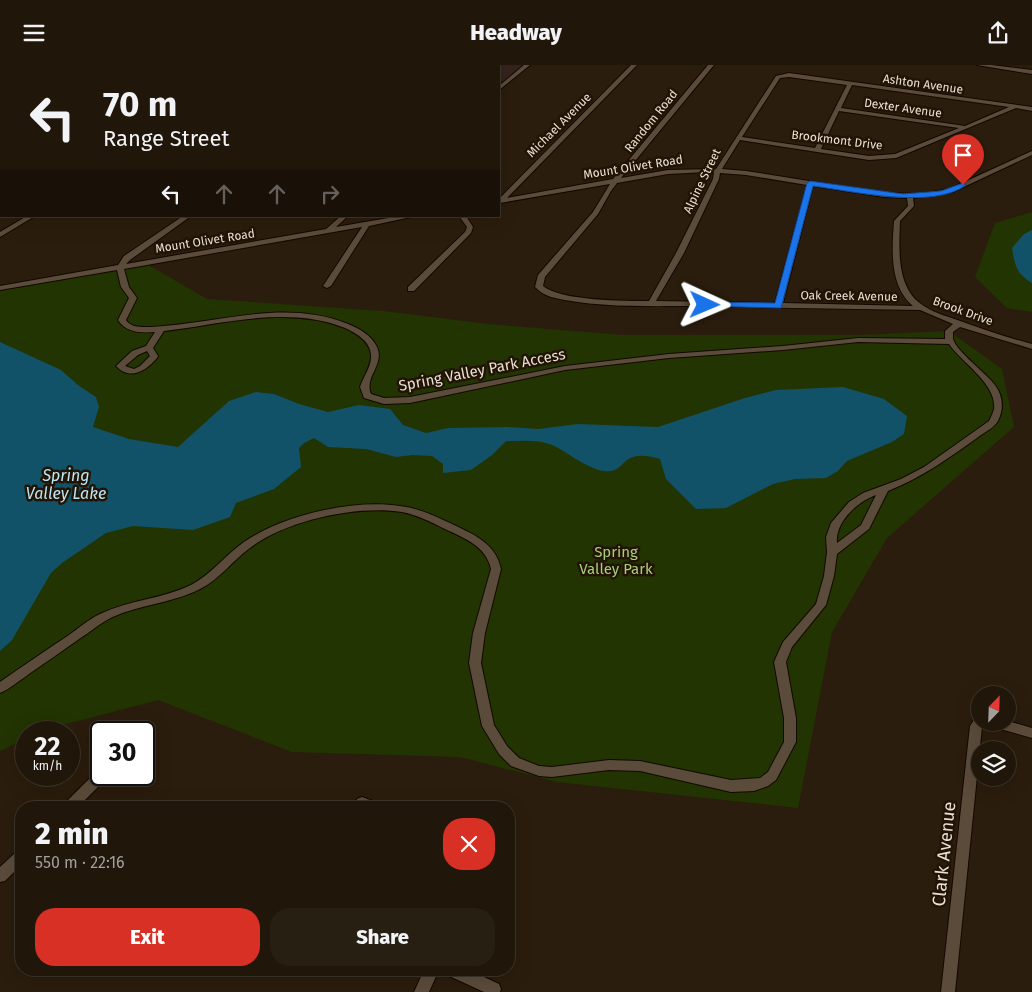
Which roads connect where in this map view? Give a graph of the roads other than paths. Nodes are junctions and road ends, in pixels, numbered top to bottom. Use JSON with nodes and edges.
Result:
{"nodes":[{"id":1,"x":527,"y":65,"type":"edge"},
{"id":2,"x":634,"y":65,"type":"edge"},
{"id":3,"x":711,"y":65,"type":"edge"},
{"id":4,"x":980,"y":65,"type":"edge"},
{"id":5,"x":1032,"y":72,"type":"edge"},
{"id":6,"x":782,"y":75,"type":"joint"},
{"id":7,"x":850,"y":84,"type":"junction"},
{"id":8,"x":500,"y":87,"type":"edge"},
{"id":9,"x":1014,"y":107,"type":"junction"},
{"id":10,"x":838,"y":109,"type":"junction"},
{"id":11,"x":1032,"y":109,"type":"edge"},
{"id":12,"x":964,"y":127,"type":"junction"},
{"id":13,"x":738,"y":138,"type":"junction"},
{"id":14,"x":817,"y":150,"type":"junction"},
{"id":15,"x":1032,"y":153,"type":"edge"},
{"id":16,"x":718,"y":170,"type":"junction"},
{"id":17,"x":616,"y":180,"type":"junction"},
{"id":18,"x":810,"y":183,"type":"junction"},
{"id":19,"x":910,"y":196,"type":"junction"},
{"id":20,"x":500,"y":200,"type":"edge"},
{"id":21,"x":500,"y":201,"type":"edge"},
{"id":22,"x":30,"y":217,"type":"edge"},
{"id":23,"x":187,"y":217,"type":"edge"},
{"id":24,"x":344,"y":217,"type":"edge"},
{"id":25,"x":407,"y":217,"type":"edge"},
{"id":26,"x":463,"y":217,"type":"edge"},
{"id":27,"x":367,"y":224,"type":"junction"},
{"id":28,"x":327,"y":231,"type":"junction"},
{"id":29,"x":0,"y":235,"type":"edge"},
{"id":30,"x":120,"y":267,"type":"junction"},
{"id":31,"x":327,"y":286,"type":"dead end"},
{"id":32,"x":539,"y":287,"type":"joint"},
{"id":33,"x":0,"y":288,"type":"edge"},
{"id":34,"x":411,"y":289,"type":"dead end"},
{"id":35,"x":651,"y":304,"type":"junction"},
{"id":36,"x":778,"y":306,"type":"junction"},
{"id":37,"x":921,"y":308,"type":"junction"},
{"id":38,"x":962,"y":324,"type":"junction"},
{"id":39,"x":161,"y":329,"type":"junction"},
{"id":40,"x":950,"y":342,"type":"junction"},
{"id":41,"x":1032,"y":347,"type":"edge"},
{"id":42,"x":149,"y":348,"type":"dead end"},
{"id":43,"x":883,"y":490,"type":"junction"},
{"id":44,"x":832,"y":552,"type":"junction"},
{"id":45,"x":0,"y":688,"type":"edge"},
{"id":46,"x":1016,"y":728,"type":"edge"},
{"id":47,"x":975,"y":731,"type":"edge"},
{"id":48,"x":1032,"y":733,"type":"edge"},
{"id":49,"x":90,"y":786,"type":"edge"},
{"id":50,"x":76,"y":801,"type":"edge"},
{"id":51,"x":15,"y":862,"type":"edge"},
{"id":52,"x":0,"y":876,"type":"edge"},
{"id":53,"x":429,"y":976,"type":"edge"},
{"id":54,"x":465,"y":976,"type":"edge"},
{"id":55,"x":494,"y":989,"type":"dead end"},
{"id":56,"x":421,"y":992,"type":"edge"},
{"id":57,"x":948,"y":992,"type":"edge"}],
"edges":[{"from":1,"to":8,"type":"street"},
{"from":2,"to":20,"type":"street","name":"Michael Avenue"},
{"from":3,"to":17,"type":"street","name":"Random Road"},
{"from":4,"to":5,"type":"street"},
{"from":6,"to":7,"type":"street","name":"Ashton Avenue"},
{"from":6,"to":13,"type":"street","name":"Alpine Street"},
{"from":7,"to":9,"type":"street","name":"Ashton Avenue"},
{"from":7,"to":10,"type":"street"},
{"from":9,"to":11,"type":"street","name":"Ashton Avenue"},
{"from":9,"to":12,"type":"street","name":"Brookmont Drive"},
{"from":10,"to":12,"type":"street","name":"Dexter Avenue"},
{"from":10,"to":14,"type":"street"},
{"from":12,"to":14,"type":"street","name":"Brookmont Drive"},
{"from":13,"to":14,"type":"street","name":"Brookmont Drive"},
{"from":13,"to":16,"type":"street","name":"Alpine Street"},
{"from":15,"to":19,"type":"street","name":"Mount Olivet Road"},
{"from":16,"to":17,"type":"street","name":"Mount Olivet Road"},
{"from":16,"to":18,"type":"street","name":"Mount Olivet Road"},
{"from":16,"to":35,"type":"street","name":"Alpine Street"},
{"from":17,"to":21,"type":"street","name":"Mount Olivet Road"},
{"from":17,"to":32,"type":"street","name":"Random Road"},
{"from":18,"to":19,"type":"street","name":"Mount Olivet Road"},
{"from":18,"to":36,"type":"street"},
{"from":19,"to":37,"type":"street","name":"Brook Drive"},
{"from":22,"to":29,"type":"street"},
{"from":23,"to":30,"type":"street"},
{"from":24,"to":28,"type":"street"},
{"from":25,"to":27,"type":"street","name":"Mount Olivet Road"},
{"from":26,"to":34,"type":"street"},
{"from":27,"to":28,"type":"street","name":"Mount Olivet Road"},
{"from":27,"to":31,"type":"street"},
{"from":28,"to":30,"type":"street","name":"Mount Olivet Road"},
{"from":30,"to":33,"type":"street","name":"Mount Olivet Road"},
{"from":30,"to":39,"type":"street","name":"Spring Valley Park Access"},
{"from":32,"to":35,"type":"street","name":"Oak Creek Avenue"},
{"from":35,"to":36,"type":"street","name":"Oak Creek Avenue"},
{"from":36,"to":37,"type":"street","name":"Oak Creek Avenue"},
{"from":37,"to":38,"type":"street","name":"Brook Drive"},
{"from":38,"to":40,"type":"street"},
{"from":38,"to":41,"type":"street","name":"Brook Drive"},
{"from":39,"to":40,"type":"street","name":"Spring Valley Park Access"},
{"from":39,"to":42,"type":"street"},
{"from":40,"to":43,"type":"street"},
{"from":43,"to":44,"type":"street"},
{"from":43,"to":44,"type":"street"},
{"from":44,"to":45,"type":"street"},
{"from":46,"to":48,"type":"street"},
{"from":47,"to":57,"type":"street","name":"Clark Avenue"},
{"from":49,"to":50,"type":"street"},
{"from":51,"to":52,"type":"street"},
{"from":53,"to":56,"type":"street"},
{"from":54,"to":55,"type":"street"}]}
